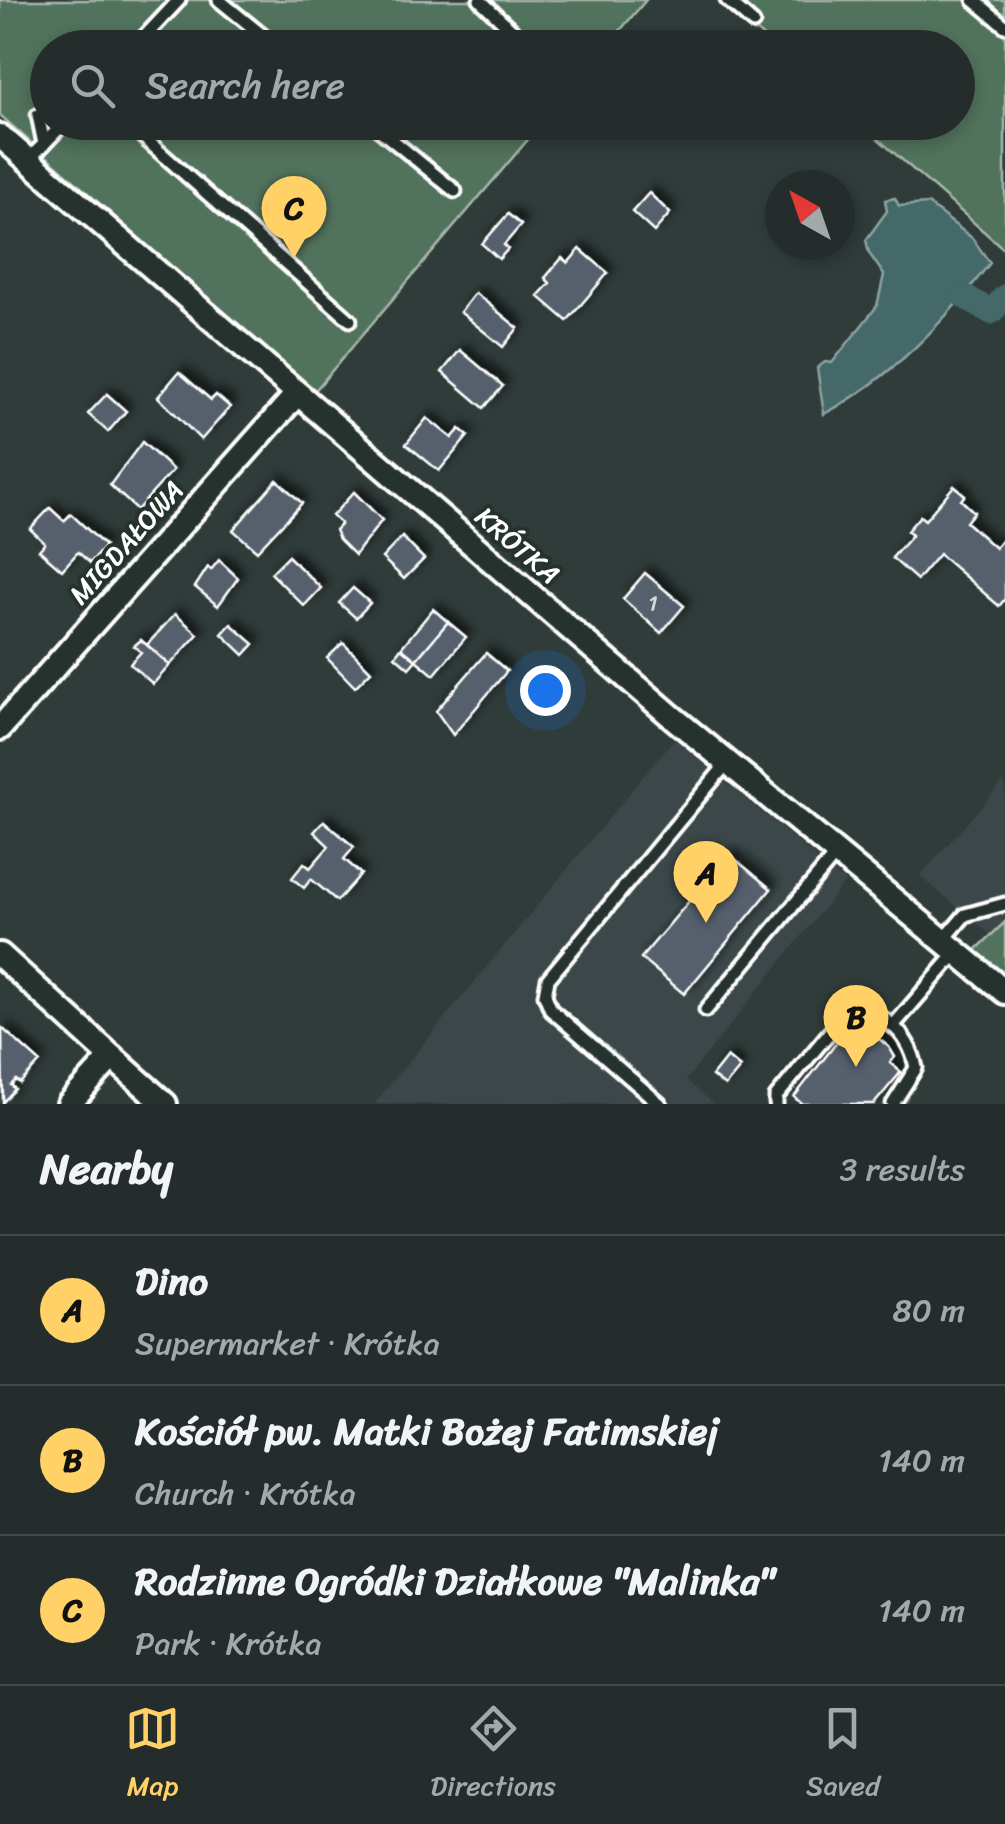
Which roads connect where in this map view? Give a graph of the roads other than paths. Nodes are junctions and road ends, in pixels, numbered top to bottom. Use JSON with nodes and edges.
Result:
{"nodes":[{"id":1,"x":178,"y":0,"type":"edge"},
{"id":2,"x":220,"y":0,"type":"edge"},
{"id":3,"x":480,"y":0,"type":"edge"},
{"id":4,"x":726,"y":0,"type":"edge"},
{"id":5,"x":974,"y":0,"type":"edge"},
{"id":6,"x":753,"y":23,"type":"dead end"},
{"id":7,"x":1005,"y":26,"type":"edge"},
{"id":8,"x":150,"y":30,"type":"edge"},
{"id":9,"x":256,"y":30,"type":"edge"},
{"id":10,"x":512,"y":30,"type":"edge"},
{"id":11,"x":0,"y":136,"type":"edge"},
{"id":12,"x":37,"y":140,"type":"edge"},
{"id":13,"x":48,"y":140,"type":"edge"},
{"id":14,"x":146,"y":140,"type":"edge"},
{"id":15,"x":392,"y":140,"type":"edge"},
{"id":16,"x":36,"y":152,"type":"junction"},
{"id":17,"x":454,"y":191,"type":"dead end"},
{"id":18,"x":350,"y":320,"type":"dead end"},
{"id":19,"x":296,"y":395,"type":"junction"},
{"id":20,"x":0,"y":728,"type":"edge"},
{"id":21,"x":728,"y":762,"type":"junction"},
{"id":22,"x":837,"y":852,"type":"junction"},
{"id":23,"x":1005,"y":904,"type":"edge"},
{"id":24,"x":950,"y":946,"type":"junction"},
{"id":25,"x":0,"y":955,"type":"edge"},
{"id":26,"x":1005,"y":992,"type":"edge"},
{"id":27,"x":706,"y":1010,"type":"dead end"},
{"id":28,"x":893,"y":1026,"type":"junction"},
{"id":29,"x":112,"y":1057,"type":"junction"},
{"id":30,"x":70,"y":1104,"type":"edge"},
{"id":31,"x":164,"y":1104,"type":"edge"},
{"id":32,"x":660,"y":1104,"type":"edge"},
{"id":33,"x":776,"y":1104,"type":"edge"},
{"id":34,"x":893,"y":1104,"type":"edge"}],
"edges":[{"from":1,"to":8,"type":"lane"},
{"from":2,"to":9,"type":"lane"},
{"from":3,"to":10,"type":"lane"},
{"from":4,"to":6,"type":"lane"},
{"from":5,"to":7,"type":"lane"},
{"from":11,"to":16,"type":"street","name":"KRÓTKA"},
{"from":12,"to":16,"type":"lane"},
{"from":13,"to":16,"type":"lane"},
{"from":14,"to":18,"type":"lane"},
{"from":15,"to":17,"type":"lane"},
{"from":16,"to":19,"type":"street","name":"KRÓTKA"},
{"from":19,"to":20,"type":"street","name":"MIGDAŁOWA"},
{"from":19,"to":21,"type":"street","name":"KRÓTKA"},
{"from":21,"to":22,"type":"street","name":"KRÓTKA"},
{"from":21,"to":32,"type":"lane"},
{"from":22,"to":24,"type":"street","name":"KRÓTKA"},
{"from":22,"to":27,"type":"lane"},
{"from":23,"to":24,"type":"lane"},
{"from":24,"to":26,"type":"street","name":"KRÓTKA"},
{"from":24,"to":28,"type":"lane"},
{"from":25,"to":29,"type":"street"},
{"from":28,"to":33,"type":"lane"},
{"from":28,"to":34,"type":"lane"},
{"from":29,"to":30,"type":"street"},
{"from":29,"to":31,"type":"street"}]}
